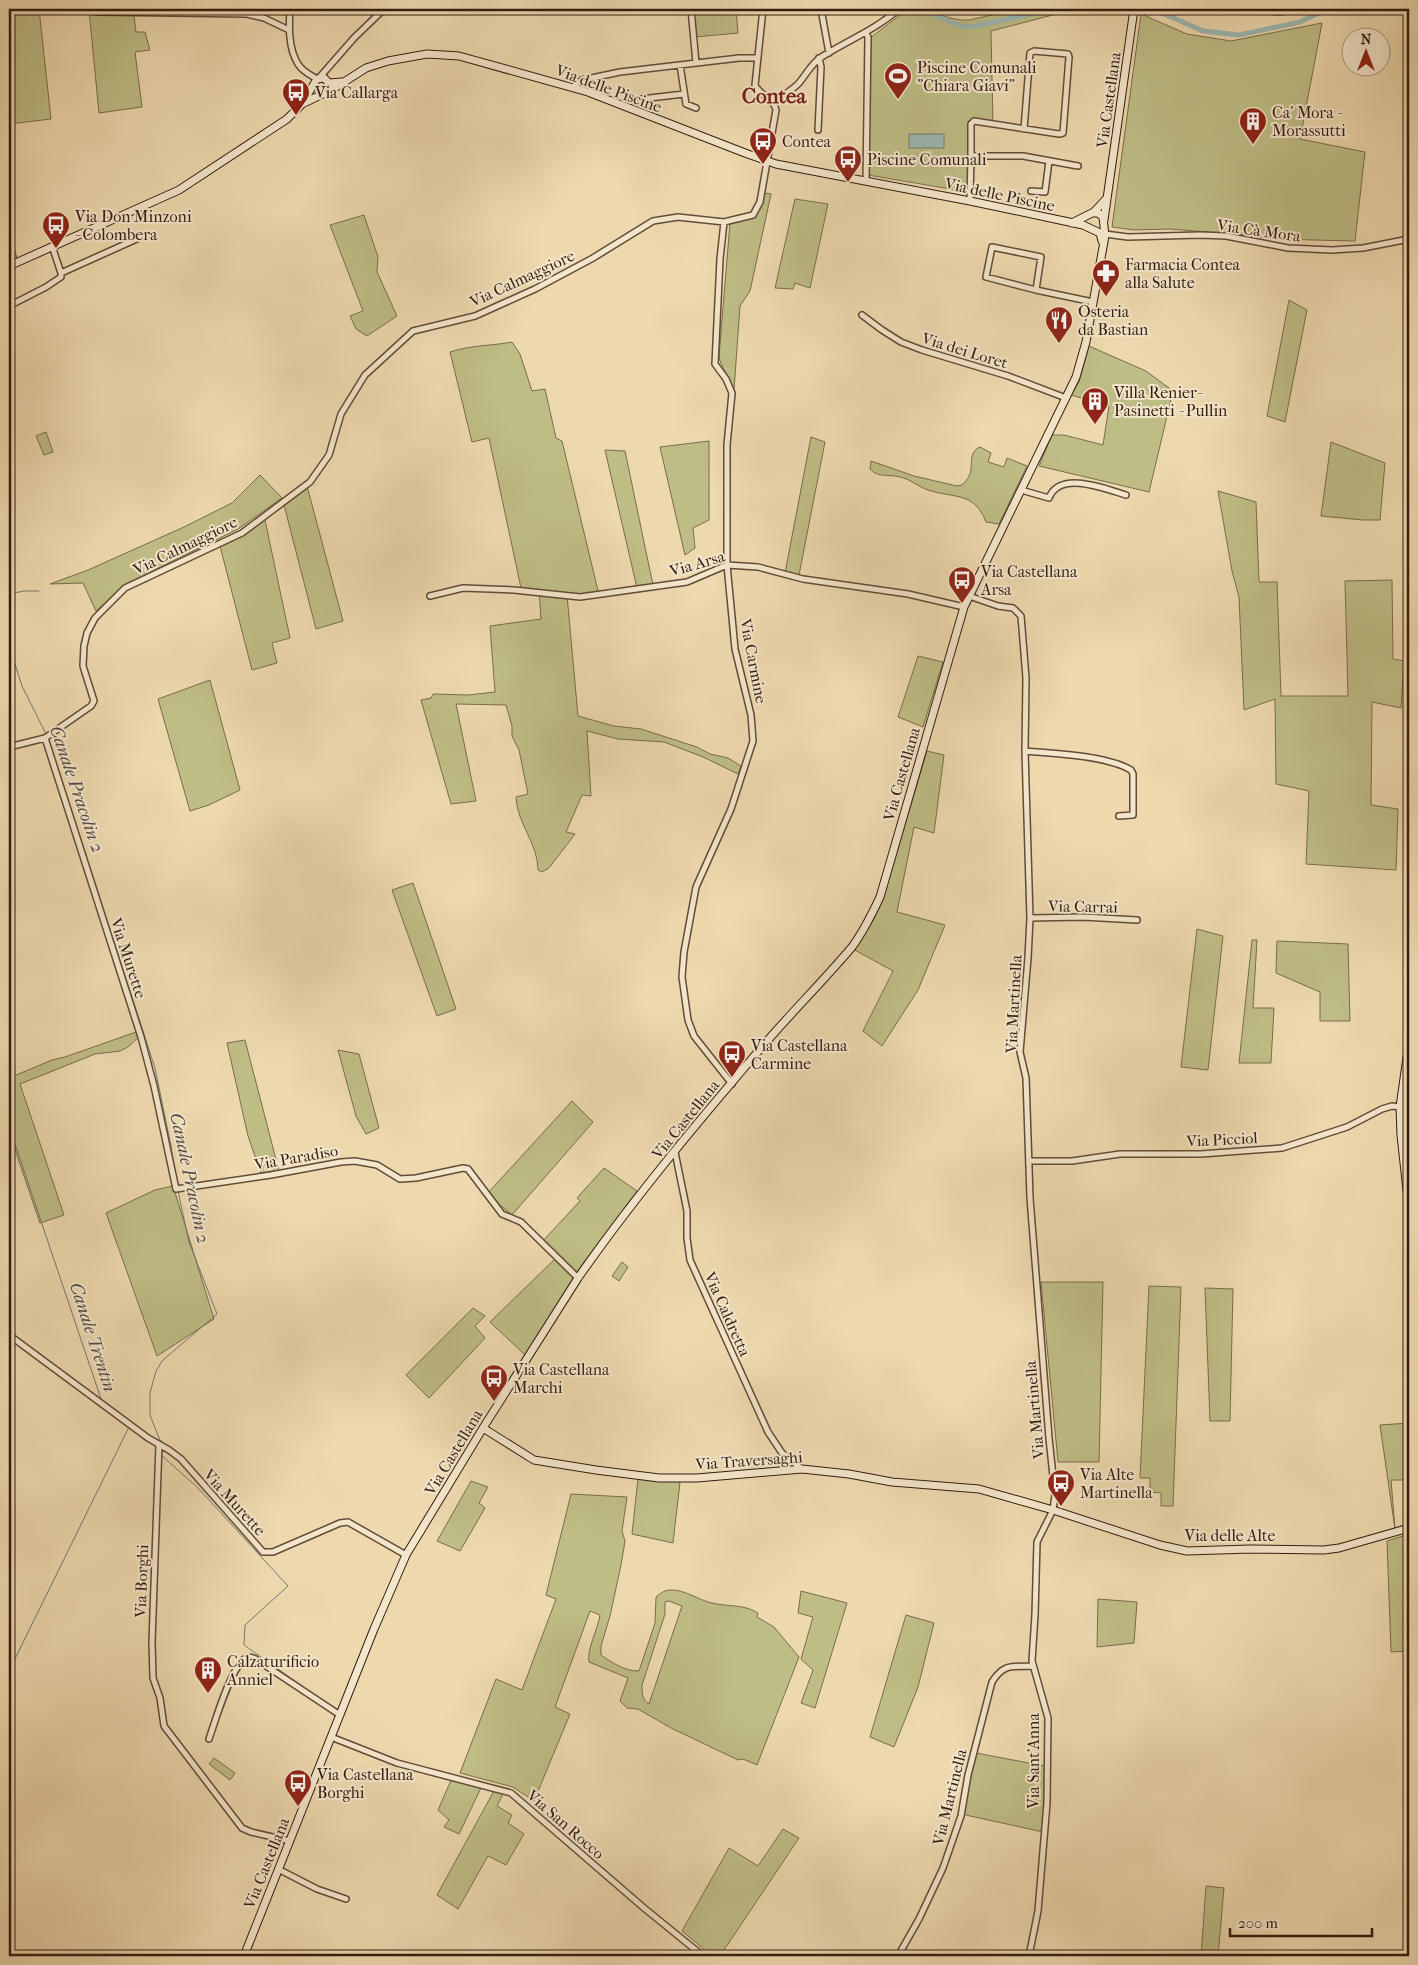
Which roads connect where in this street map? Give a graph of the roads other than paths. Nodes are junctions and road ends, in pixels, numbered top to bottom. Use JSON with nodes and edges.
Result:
{"nodes":[{"id":1,"x":71,"y":9,"type":"edge"},
{"id":2,"x":290,"y":9,"type":"edge"},
{"id":3,"x":384,"y":9,"type":"edge"},
{"id":4,"x":691,"y":9,"type":"edge"},
{"id":5,"x":763,"y":9,"type":"edge"},
{"id":6,"x":821,"y":9,"type":"edge"},
{"id":7,"x":899,"y":9,"type":"edge"},
{"id":8,"x":1134,"y":9,"type":"edge"},
{"id":9,"x":289,"y":30,"type":"junction"},
{"id":10,"x":866,"y":33,"type":"junction"},
{"id":11,"x":829,"y":52,"type":"junction"},
{"id":12,"x":758,"y":58,"type":"junction"},
{"id":13,"x":819,"y":58,"type":"junction"},
{"id":14,"x":696,"y":63,"type":"junction"},
{"id":15,"x":680,"y":65,"type":"junction"},
{"id":16,"x":321,"y":83,"type":"junction"},
{"id":17,"x":573,"y":87,"type":"junction"},
{"id":18,"x":684,"y":94,"type":"junction"},
{"id":19,"x":320,"y":95,"type":"junction"},
{"id":20,"x":641,"y":99,"type":"dead end"},
{"id":21,"x":302,"y":104,"type":"junction"},
{"id":22,"x":774,"y":104,"type":"junction"},
{"id":23,"x":696,"y":108,"type":"dead end"},
{"id":24,"x":1024,"y":129,"type":"junction"},
{"id":25,"x":818,"y":130,"type":"dead end"},
{"id":26,"x":971,"y":156,"type":"junction"},
{"id":27,"x":766,"y":161,"type":"junction"},
{"id":28,"x":1049,"y":161,"type":"junction"},
{"id":29,"x":1078,"y":166,"type":"dead end"},
{"id":30,"x":866,"y":181,"type":"junction"},
{"id":31,"x":1030,"y":191,"type":"dead end"},
{"id":32,"x":1108,"y":195,"type":"junction"},
{"id":33,"x":970,"y":201,"type":"junction"},
{"id":34,"x":1092,"y":214,"type":"junction"},
{"id":35,"x":724,"y":222,"type":"junction"},
{"id":36,"x":1104,"y":222,"type":"junction"},
{"id":37,"x":1069,"y":223,"type":"junction"},
{"id":38,"x":1092,"y":229,"type":"junction"},
{"id":39,"x":1105,"y":234,"type":"junction"},
{"id":40,"x":141,"y":237,"type":"dead end"},
{"id":41,"x":1409,"y":239,"type":"edge"},
{"id":42,"x":52,"y":246,"type":"junction"},
{"id":43,"x":1101,"y":254,"type":"junction"},
{"id":44,"x":9,"y":266,"type":"edge"},
{"id":45,"x":61,"y":273,"type":"junction"},
{"id":46,"x":1036,"y":290,"type":"junction"},
{"id":47,"x":1093,"y":302,"type":"junction"},
{"id":48,"x":9,"y":306,"type":"edge"},
{"id":49,"x":862,"y":315,"type":"dead end"},
{"id":50,"x":1066,"y":398,"type":"junction"},
{"id":51,"x":1021,"y":490,"type":"junction"},
{"id":52,"x":1126,"y":495,"type":"dead end"},
{"id":53,"x":727,"y":565,"type":"junction"},
{"id":54,"x":430,"y":596,"type":"dead end"},
{"id":55,"x":969,"y":596,"type":"junction"},
{"id":56,"x":964,"y":607,"type":"junction"},
{"id":57,"x":45,"y":738,"type":"junction"},
{"id":58,"x":9,"y":747,"type":"edge"},
{"id":59,"x":1025,"y":751,"type":"junction"},
{"id":60,"x":1119,"y":816,"type":"dead end"},
{"id":61,"x":1030,"y":918,"type":"junction"},
{"id":62,"x":1137,"y":920,"type":"dead end"},
{"id":63,"x":1409,"y":1043,"type":"edge"},
{"id":64,"x":732,"y":1084,"type":"junction"},
{"id":65,"x":1400,"y":1107,"type":"junction"},
{"id":66,"x":1409,"y":1108,"type":"edge"},
{"id":67,"x":675,"y":1152,"type":"junction"},
{"id":68,"x":1029,"y":1160,"type":"junction"},
{"id":69,"x":176,"y":1190,"type":"joint"},
{"id":70,"x":1409,"y":1210,"type":"edge"},
{"id":71,"x":578,"y":1278,"type":"junction"},
{"id":72,"x":9,"y":1335,"type":"edge"},
{"id":73,"x":483,"y":1428,"type":"junction"},
{"id":74,"x":159,"y":1444,"type":"junction"},
{"id":75,"x":802,"y":1469,"type":"junction"},
{"id":76,"x":1053,"y":1510,"type":"junction"},
{"id":77,"x":1409,"y":1528,"type":"edge"},
{"id":78,"x":406,"y":1555,"type":"junction"},
{"id":79,"x":1033,"y":1666,"type":"junction"},
{"id":80,"x":340,"y":1715,"type":"junction"},
{"id":81,"x":332,"y":1737,"type":"junction"},
{"id":82,"x":209,"y":1739,"type":"dead end"},
{"id":83,"x":290,"y":1841,"type":"junction"},
{"id":84,"x":278,"y":1869,"type":"junction"},
{"id":85,"x":346,"y":1899,"type":"dead end"},
{"id":86,"x":244,"y":1956,"type":"edge"},
{"id":87,"x":703,"y":1956,"type":"edge"},
{"id":88,"x":898,"y":1956,"type":"edge"},
{"id":89,"x":1029,"y":1956,"type":"edge"}],
"edges":[{"from":1,"to":9,"type":"street"},
{"from":2,"to":9,"type":"street"},
{"from":3,"to":16,"type":"street"},
{"from":4,"to":14,"type":"street"},
{"from":5,"to":12,"type":"street"},
{"from":6,"to":11,"type":"street"},
{"from":7,"to":10,"type":"street"},
{"from":8,"to":32,"type":"street","name":"Via Castellana"},
{"from":9,"to":16,"type":"street"},
{"from":10,"to":11,"type":"street"},
{"from":10,"to":30,"type":"street"},
{"from":11,"to":13,"type":"street"},
{"from":12,"to":14,"type":"street"},
{"from":12,"to":22,"type":"street"},
{"from":13,"to":22,"type":"street"},
{"from":13,"to":25,"type":"street"},
{"from":14,"to":15,"type":"street"},
{"from":15,"to":17,"type":"street"},
{"from":15,"to":18,"type":"street"},
{"from":16,"to":17,"type":"street","name":"Via delle Piscine"},
{"from":16,"to":19,"type":"street","name":"Via delle Piscine"},
{"from":16,"to":19,"type":"street"},
{"from":16,"to":21,"type":"street"},
{"from":17,"to":27,"type":"street","name":"Via delle Piscine"},
{"from":18,"to":20,"type":"street"},
{"from":18,"to":23,"type":"street"},
{"from":19,"to":21,"type":"street","name":"Via delle Piscine"},
{"from":21,"to":42,"type":"street"},
{"from":22,"to":27,"type":"street"},
{"from":24,"to":24,"type":"street"},
{"from":24,"to":26,"type":"street"},
{"from":26,"to":28,"type":"street"},
{"from":26,"to":33,"type":"street"},
{"from":27,"to":30,"type":"street","name":"Via delle Piscine"},
{"from":27,"to":35,"type":"street","name":"Via Calmaggiore"},
{"from":28,"to":29,"type":"street"},
{"from":28,"to":31,"type":"street"},
{"from":30,"to":33,"type":"street","name":"Via delle Piscine"},
{"from":32,"to":34,"type":"street"},
{"from":32,"to":36,"type":"street","name":"Via Castellana"},
{"from":33,"to":37,"type":"street","name":"Via delle Piscine"},
{"from":34,"to":36,"type":"street"},
{"from":34,"to":37,"type":"street","name":"Via delle Piscine"},
{"from":34,"to":38,"type":"street"},
{"from":35,"to":53,"type":"street","name":"Via Carmine"},
{"from":35,"to":57,"type":"street","name":"Via Calmaggiore"},
{"from":36,"to":38,"type":"street"},
{"from":36,"to":39,"type":"street","name":"Via Castellana"},
{"from":37,"to":38,"type":"street","name":"Via delle Piscine"},
{"from":38,"to":43,"type":"street","name":"Via Castellana"},
{"from":39,"to":41,"type":"street","name":"Via Cà Mora"},
{"from":39,"to":43,"type":"street","name":"Via Castellana"},
{"from":40,"to":45,"type":"street"},
{"from":42,"to":44,"type":"street"},
{"from":42,"to":45,"type":"street"},
{"from":43,"to":47,"type":"street","name":"Via Castellana"},
{"from":45,"to":48,"type":"street"},
{"from":46,"to":46,"type":"street"},
{"from":46,"to":47,"type":"street"},
{"from":47,"to":50,"type":"street","name":"Via Castellana"},
{"from":49,"to":50,"type":"street","name":"Via dei Loret"},
{"from":50,"to":51,"type":"street","name":"Via Castellana"},
{"from":51,"to":52,"type":"street"},
{"from":51,"to":55,"type":"street","name":"Via Castellana"},
{"from":53,"to":54,"type":"street","name":"Via Arsa"},
{"from":53,"to":56,"type":"street","name":"Via Arsa"},
{"from":53,"to":64,"type":"street","name":"Via Carmine"},
{"from":55,"to":56,"type":"street","name":"Via Castellana"},
{"from":55,"to":59,"type":"street","name":"Via Martinella"},
{"from":56,"to":64,"type":"street","name":"Via Castellana"},
{"from":57,"to":58,"type":"street","name":"Via Calmaggiore"},
{"from":57,"to":69,"type":"street","name":"Via Murette"},
{"from":59,"to":60,"type":"street"},
{"from":59,"to":61,"type":"street","name":"Via Martinella"},
{"from":61,"to":62,"type":"street","name":"Via Carrai"},
{"from":61,"to":68,"type":"street","name":"Via Martinella"},
{"from":63,"to":65,"type":"street"},
{"from":64,"to":67,"type":"street","name":"Via Castellana"},
{"from":65,"to":66,"type":"street","name":"Via Picciol"},
{"from":65,"to":68,"type":"street","name":"Via Picciol"},
{"from":65,"to":70,"type":"street"},
{"from":67,"to":71,"type":"street","name":"Via Castellana"},
{"from":67,"to":75,"type":"street","name":"Via Caldretta"},
{"from":68,"to":76,"type":"street","name":"Via Martinella"},
{"from":69,"to":71,"type":"street","name":"Via Paradiso"},
{"from":71,"to":73,"type":"street","name":"Via Castellana"},
{"from":72,"to":74,"type":"street"},
{"from":73,"to":75,"type":"street","name":"Via Traversaghi"},
{"from":73,"to":78,"type":"street","name":"Via Castellana"},
{"from":74,"to":78,"type":"street","name":"Via Murette"},
{"from":74,"to":83,"type":"street","name":"Via Borghi"},
{"from":75,"to":76,"type":"street","name":"Via Traversaghi"},
{"from":76,"to":77,"type":"street","name":"Via delle Alte"},
{"from":76,"to":79,"type":"street","name":"Via Sant'Anna"},
{"from":78,"to":80,"type":"street","name":"Via Castellana"},
{"from":79,"to":88,"type":"street","name":"Via Martinella"},
{"from":79,"to":89,"type":"street","name":"Via Sant'Anna"},
{"from":80,"to":81,"type":"street","name":"Via Castellana"},
{"from":80,"to":82,"type":"street"},
{"from":81,"to":83,"type":"street","name":"Via Castellana"},
{"from":81,"to":87,"type":"street","name":"Via San Rocco"},
{"from":83,"to":84,"type":"street","name":"Via Castellana"},
{"from":84,"to":85,"type":"street"},
{"from":84,"to":86,"type":"street","name":"Via Castellana"}]}
